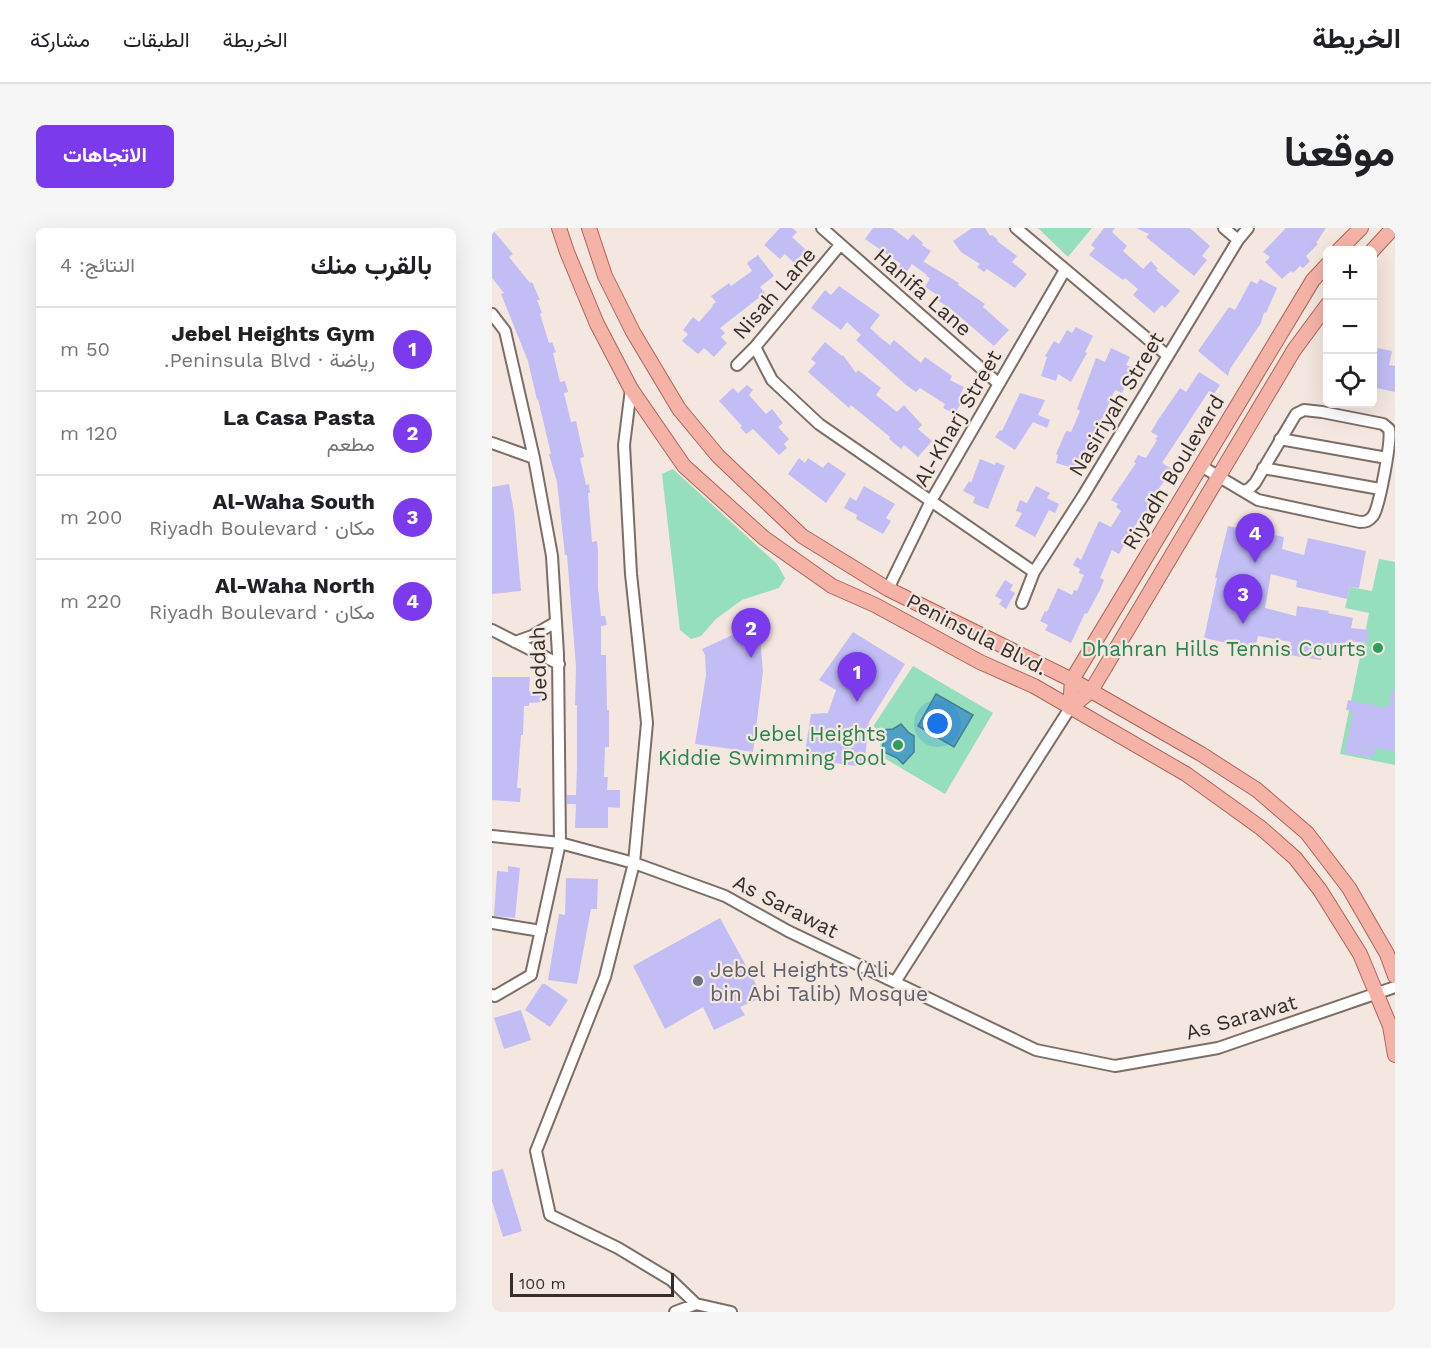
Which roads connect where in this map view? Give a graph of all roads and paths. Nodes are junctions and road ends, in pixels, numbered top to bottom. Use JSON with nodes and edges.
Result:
{"nodes":[{"id":1,"x":559,"y":228,"type":"edge"},
{"id":2,"x":589,"y":228,"type":"edge"},
{"id":3,"x":822,"y":228,"type":"edge"},
{"id":4,"x":1016,"y":228,"type":"edge"},
{"id":5,"x":1224,"y":228,"type":"edge"},
{"id":6,"x":1248,"y":228,"type":"edge"},
{"id":7,"x":1361,"y":228,"type":"edge"},
{"id":8,"x":1393,"y":228,"type":"edge"},
{"id":9,"x":1238,"y":240,"type":"junction"},
{"id":10,"x":840,"y":245,"type":"junction"},
{"id":11,"x":1344,"y":246,"type":"edge"},
{"id":12,"x":1377,"y":246,"type":"edge"},
{"id":13,"x":1323,"y":269,"type":"edge"},
{"id":14,"x":1065,"y":270,"type":"junction"},
{"id":15,"x":1323,"y":311,"type":"edge"},
{"id":16,"x":492,"y":314,"type":"edge"},
{"id":17,"x":755,"y":347,"type":"junction"},
{"id":18,"x":1168,"y":356,"type":"junction"},
{"id":19,"x":737,"y":365,"type":"dead end"},
{"id":20,"x":999,"y":384,"type":"junction"},
{"id":21,"x":631,"y":389,"type":"junction"},
{"id":22,"x":1280,"y":440,"type":"junction"},
{"id":23,"x":492,"y":443,"type":"edge"},
{"id":24,"x":534,"y":458,"type":"junction"},
{"id":25,"x":1387,"y":458,"type":"junction"},
{"id":26,"x":1201,"y":466,"type":"junction"},
{"id":27,"x":1263,"y":468,"type":"junction"},
{"id":28,"x":1219,"y":477,"type":"junction"},
{"id":29,"x":1380,"y":489,"type":"junction"},
{"id":30,"x":1244,"y":491,"type":"junction"},
{"id":31,"x":931,"y":501,"type":"junction"},
{"id":32,"x":1034,"y":572,"type":"junction"},
{"id":33,"x":888,"y":589,"type":"junction"},
{"id":34,"x":1022,"y":603,"type":"dead end"},
{"id":35,"x":556,"y":622,"type":"junction"},
{"id":36,"x":492,"y":630,"type":"edge"},
{"id":37,"x":516,"y":642,"type":"junction"},
{"id":38,"x":559,"y":664,"type":"junction"},
{"id":39,"x":1072,"y":680,"type":"junction"},
{"id":40,"x":1091,"y":691,"type":"junction"},
{"id":41,"x":1070,"y":708,"type":"junction"},
{"id":42,"x":492,"y":836,"type":"edge"},
{"id":43,"x":560,"y":843,"type":"junction"},
{"id":44,"x":634,"y":862,"type":"junction"},
{"id":45,"x":492,"y":923,"type":"edge"},
{"id":46,"x":541,"y":931,"type":"junction"},
{"id":47,"x":1395,"y":976,"type":"edge"},
{"id":48,"x":896,"y":982,"type":"junction"},
{"id":49,"x":1395,"y":987,"type":"edge"},
{"id":50,"x":1376,"y":994,"type":"junction"},
{"id":51,"x":492,"y":995,"type":"edge"},
{"id":52,"x":1395,"y":1055,"type":"edge"},
{"id":53,"x":696,"y":1305,"type":"junction"},
{"id":54,"x":675,"y":1312,"type":"edge"},
{"id":55,"x":731,"y":1312,"type":"edge"}],
"edges":[{"from":1,"to":21,"type":"main road","name":"Peninsula Blvd."},
{"from":2,"to":33,"type":"main road","name":"Peninsula Blvd."},
{"from":3,"to":10,"type":"street","name":"Hanifa Lane"},
{"from":4,"to":14,"type":"street"},
{"from":5,"to":9,"type":"street"},
{"from":6,"to":9,"type":"street","name":"Nasiriyah Street"},
{"from":7,"to":11,"type":"main road"},
{"from":8,"to":12,"type":"main road"},
{"from":9,"to":18,"type":"street","name":"Nasiriyah Street"},
{"from":10,"to":17,"type":"street","name":"Nisah Lane"},
{"from":10,"to":20,"type":"street","name":"Hanifa Lane"},
{"from":13,"to":26,"type":"main road","name":"Riyadh Boulevard"},
{"from":14,"to":18,"type":"street"},
{"from":14,"to":20,"type":"street","name":"Al-Kharj Street"},
{"from":15,"to":28,"type":"main road","name":"Riyadh Boulevard"},
{"from":16,"to":24,"type":"street","name":"Jeddah"},
{"from":17,"to":19,"type":"street","name":"Nisah Lane"},
{"from":17,"to":31,"type":"street"},
{"from":18,"to":32,"type":"street","name":"Nasiriyah Street"},
{"from":20,"to":31,"type":"street","name":"Al-Kharj Street"},
{"from":21,"to":41,"type":"main road","name":"Peninsula Blvd."},
{"from":21,"to":44,"type":"street"},
{"from":22,"to":25,"type":"street"},
{"from":22,"to":25,"type":"street"},
{"from":22,"to":27,"type":"street"},
{"from":23,"to":24,"type":"street"},
{"from":24,"to":35,"type":"street","name":"Jeddah"},
{"from":25,"to":29,"type":"street"},
{"from":26,"to":28,"type":"street"},
{"from":26,"to":39,"type":"main road","name":"Riyadh Boulevard"},
{"from":27,"to":29,"type":"street"},
{"from":27,"to":30,"type":"street"},
{"from":28,"to":30,"type":"street"},
{"from":28,"to":40,"type":"main road","name":"Riyadh Boulevard"},
{"from":29,"to":30,"type":"street"},
{"from":31,"to":32,"type":"street"},
{"from":31,"to":33,"type":"street","name":"Al-Kharj Street"},
{"from":32,"to":34,"type":"street","name":"Nasiriyah Street"},
{"from":33,"to":39,"type":"main road","name":"Peninsula Blvd."},
{"from":35,"to":37,"type":"street"},
{"from":35,"to":38,"type":"street","name":"Jeddah"},
{"from":36,"to":37,"type":"street"},
{"from":37,"to":38,"type":"street"},
{"from":38,"to":43,"type":"street","name":"Jeddah"},
{"from":39,"to":40,"type":"main road","name":"Peninsula Blvd."},
{"from":39,"to":41,"type":"main road","name":"Riyadh Boulevard"},
{"from":40,"to":41,"type":"main road","name":"Riyadh Boulevard"},
{"from":40,"to":47,"type":"main road","name":"Peninsula Blvd."},
{"from":41,"to":48,"type":"street","name":"Riyadh Boulevard"},
{"from":41,"to":50,"type":"main road","name":"Peninsula Blvd."},
{"from":42,"to":43,"type":"street","name":"As Sarawat"},
{"from":43,"to":44,"type":"street","name":"As Sarawat"},
{"from":43,"to":46,"type":"street","name":"Jeddah"},
{"from":44,"to":48,"type":"street","name":"As Sarawat"},
{"from":44,"to":53,"type":"street"},
{"from":45,"to":46,"type":"street"},
{"from":46,"to":51,"type":"street","name":"Jeddah"},
{"from":48,"to":50,"type":"street","name":"As Sarawat"},
{"from":49,"to":50,"type":"street","name":"As Sarawat"},
{"from":50,"to":52,"type":"main road","name":"Peninsula Blvd."},
{"from":53,"to":54,"type":"street"},
{"from":53,"to":55,"type":"street"}]}
